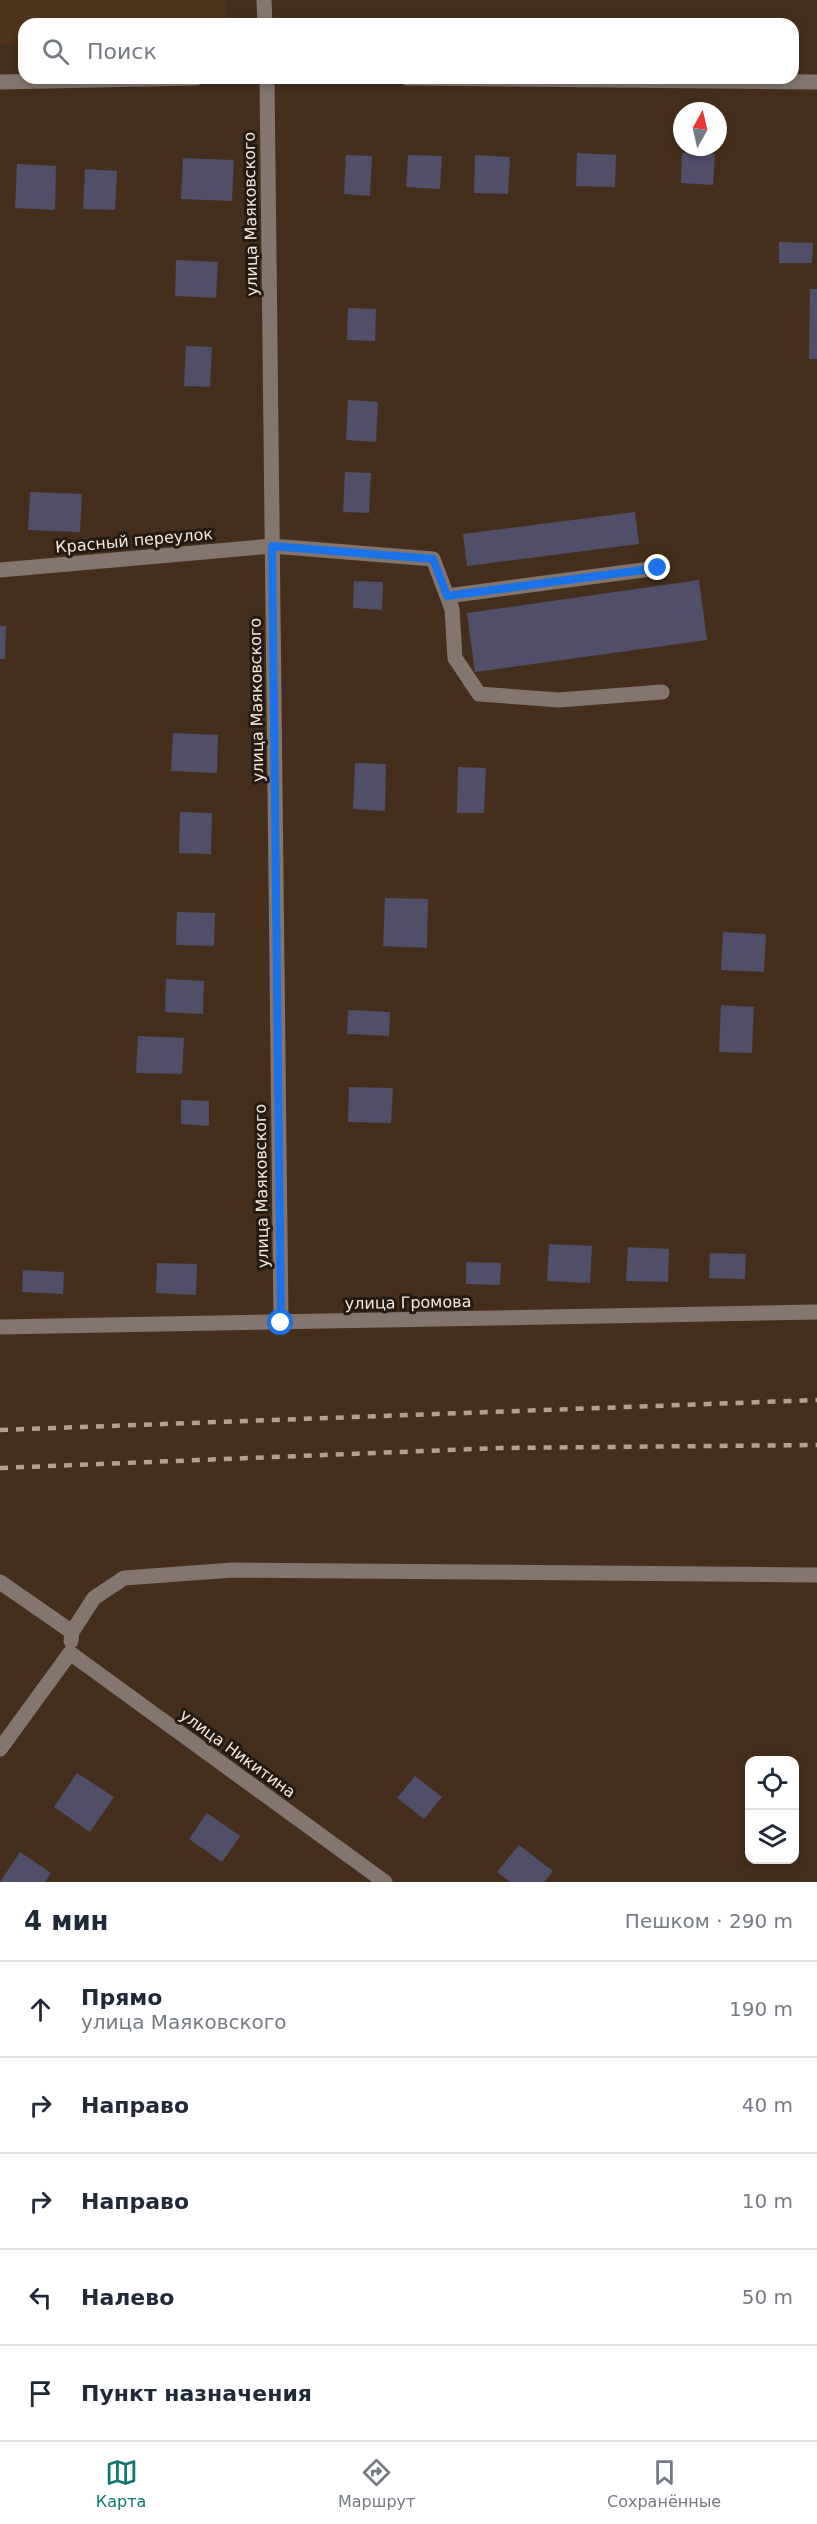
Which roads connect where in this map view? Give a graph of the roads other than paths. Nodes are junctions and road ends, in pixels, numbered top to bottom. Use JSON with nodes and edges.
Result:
{"nodes":[{"id":1,"x":264,"y":0,"type":"edge"},
{"id":2,"x":265,"y":18,"type":"edge"},
{"id":3,"x":0,"y":82,"type":"edge"},
{"id":4,"x":18,"y":82,"type":"edge"},
{"id":5,"x":799,"y":82,"type":"edge"},
{"id":6,"x":817,"y":82,"type":"edge"},
{"id":7,"x":267,"y":84,"type":"edge"},
{"id":8,"x":272,"y":546,"type":"junction"},
{"id":9,"x":658,"y":568,"type":"dead end"},
{"id":10,"x":0,"y":570,"type":"edge"},
{"id":11,"x":447,"y":596,"type":"junction"},
{"id":12,"x":662,"y":692,"type":"dead end"},
{"id":13,"x":817,"y":1312,"type":"edge"},
{"id":14,"x":281,"y":1323,"type":"junction"},
{"id":15,"x":0,"y":1327,"type":"edge"},
{"id":16,"x":817,"y":1575,"type":"edge"},
{"id":17,"x":0,"y":1582,"type":"edge"},
{"id":18,"x":72,"y":1632,"type":"junction"},
{"id":19,"x":70,"y":1653,"type":"junction"},
{"id":20,"x":0,"y":1749,"type":"edge"},
{"id":21,"x":385,"y":1882,"type":"edge"}],
"edges":[{"from":1,"to":2,"type":"street"},
{"from":3,"to":4,"type":"street"},
{"from":5,"to":6,"type":"street"},
{"from":7,"to":8,"type":"street","name":"улица Маяковского"},
{"from":8,"to":10,"type":"street","name":"Красный переулок"},
{"from":8,"to":11,"type":"street","name":"Красный переулок"},
{"from":8,"to":14,"type":"street","name":"улица Маяковского"},
{"from":9,"to":11,"type":"street"},
{"from":11,"to":12,"type":"street"},
{"from":13,"to":14,"type":"street","name":"улица Громова"},
{"from":14,"to":15,"type":"street","name":"улица Громова"},
{"from":16,"to":18,"type":"street"},
{"from":17,"to":18,"type":"street"},
{"from":18,"to":19,"type":"street"},
{"from":19,"to":20,"type":"street"},
{"from":19,"to":21,"type":"street","name":"улица Никитина"}]}
